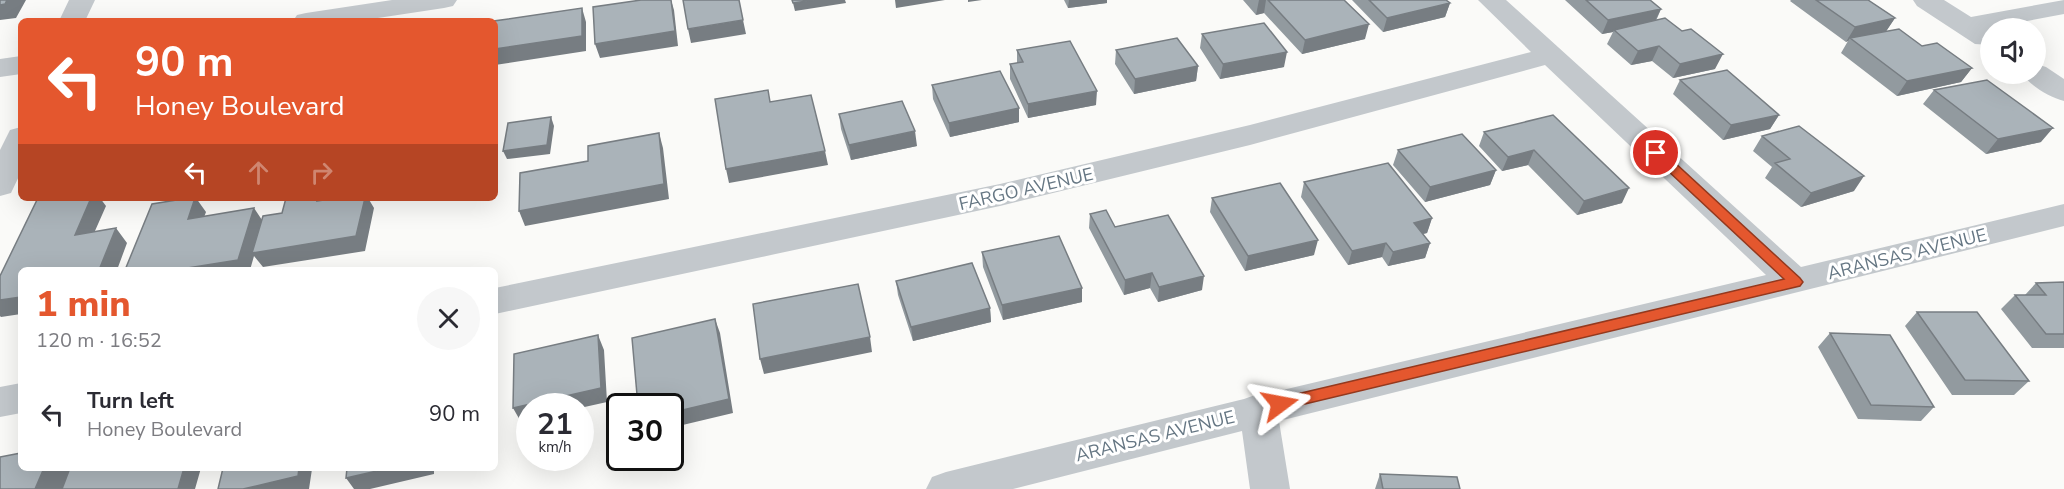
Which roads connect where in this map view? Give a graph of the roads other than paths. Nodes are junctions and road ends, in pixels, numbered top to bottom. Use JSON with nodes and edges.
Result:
{"nodes":[{"id":1,"x":82,"y":0,"type":"edge"},
{"id":2,"x":444,"y":0,"type":"edge"},
{"id":3,"x":1491,"y":0,"type":"edge"},
{"id":4,"x":1926,"y":0,"type":"edge"},
{"id":5,"x":2064,"y":6,"type":"edge"},
{"id":6,"x":73,"y":18,"type":"edge"},
{"id":7,"x":326,"y":18,"type":"edge"},
{"id":8,"x":1966,"y":26,"type":"junction"},
{"id":9,"x":1980,"y":35,"type":"edge"},
{"id":10,"x":1552,"y":56,"type":"junction"},
{"id":11,"x":18,"y":65,"type":"edge"},
{"id":12,"x":0,"y":68,"type":"edge"},
{"id":13,"x":2046,"y":80,"type":"edge"},
{"id":14,"x":2064,"y":92,"type":"edge"},
{"id":15,"x":18,"y":144,"type":"edge"},
{"id":16,"x":0,"y":184,"type":"edge"},
{"id":17,"x":2064,"y":215,"type":"edge"},
{"id":18,"x":1796,"y":282,"type":"junction"},
{"id":19,"x":498,"y":300,"type":"edge"},
{"id":20,"x":18,"y":399,"type":"edge"},
{"id":21,"x":0,"y":402,"type":"edge"},
{"id":22,"x":1258,"y":410,"type":"junction"},
{"id":23,"x":946,"y":489,"type":"edge"},
{"id":24,"x":1270,"y":489,"type":"edge"}],
"edges":[{"from":1,"to":6,"type":"street"},
{"from":2,"to":7,"type":"street"},
{"from":3,"to":10,"type":"street"},
{"from":4,"to":8,"type":"street"},
{"from":5,"to":8,"type":"street"},
{"from":8,"to":9,"type":"street"},
{"from":10,"to":18,"type":"street"},
{"from":10,"to":19,"type":"street","name":"FARGO AVENUE"},
{"from":11,"to":12,"type":"street"},
{"from":13,"to":14,"type":"street"},
{"from":15,"to":16,"type":"street"},
{"from":17,"to":18,"type":"street","name":"ARANSAS AVENUE"},
{"from":18,"to":22,"type":"street","name":"ARANSAS AVENUE"},
{"from":20,"to":21,"type":"street"},
{"from":22,"to":23,"type":"street","name":"ARANSAS AVENUE"},
{"from":22,"to":24,"type":"street"}]}
